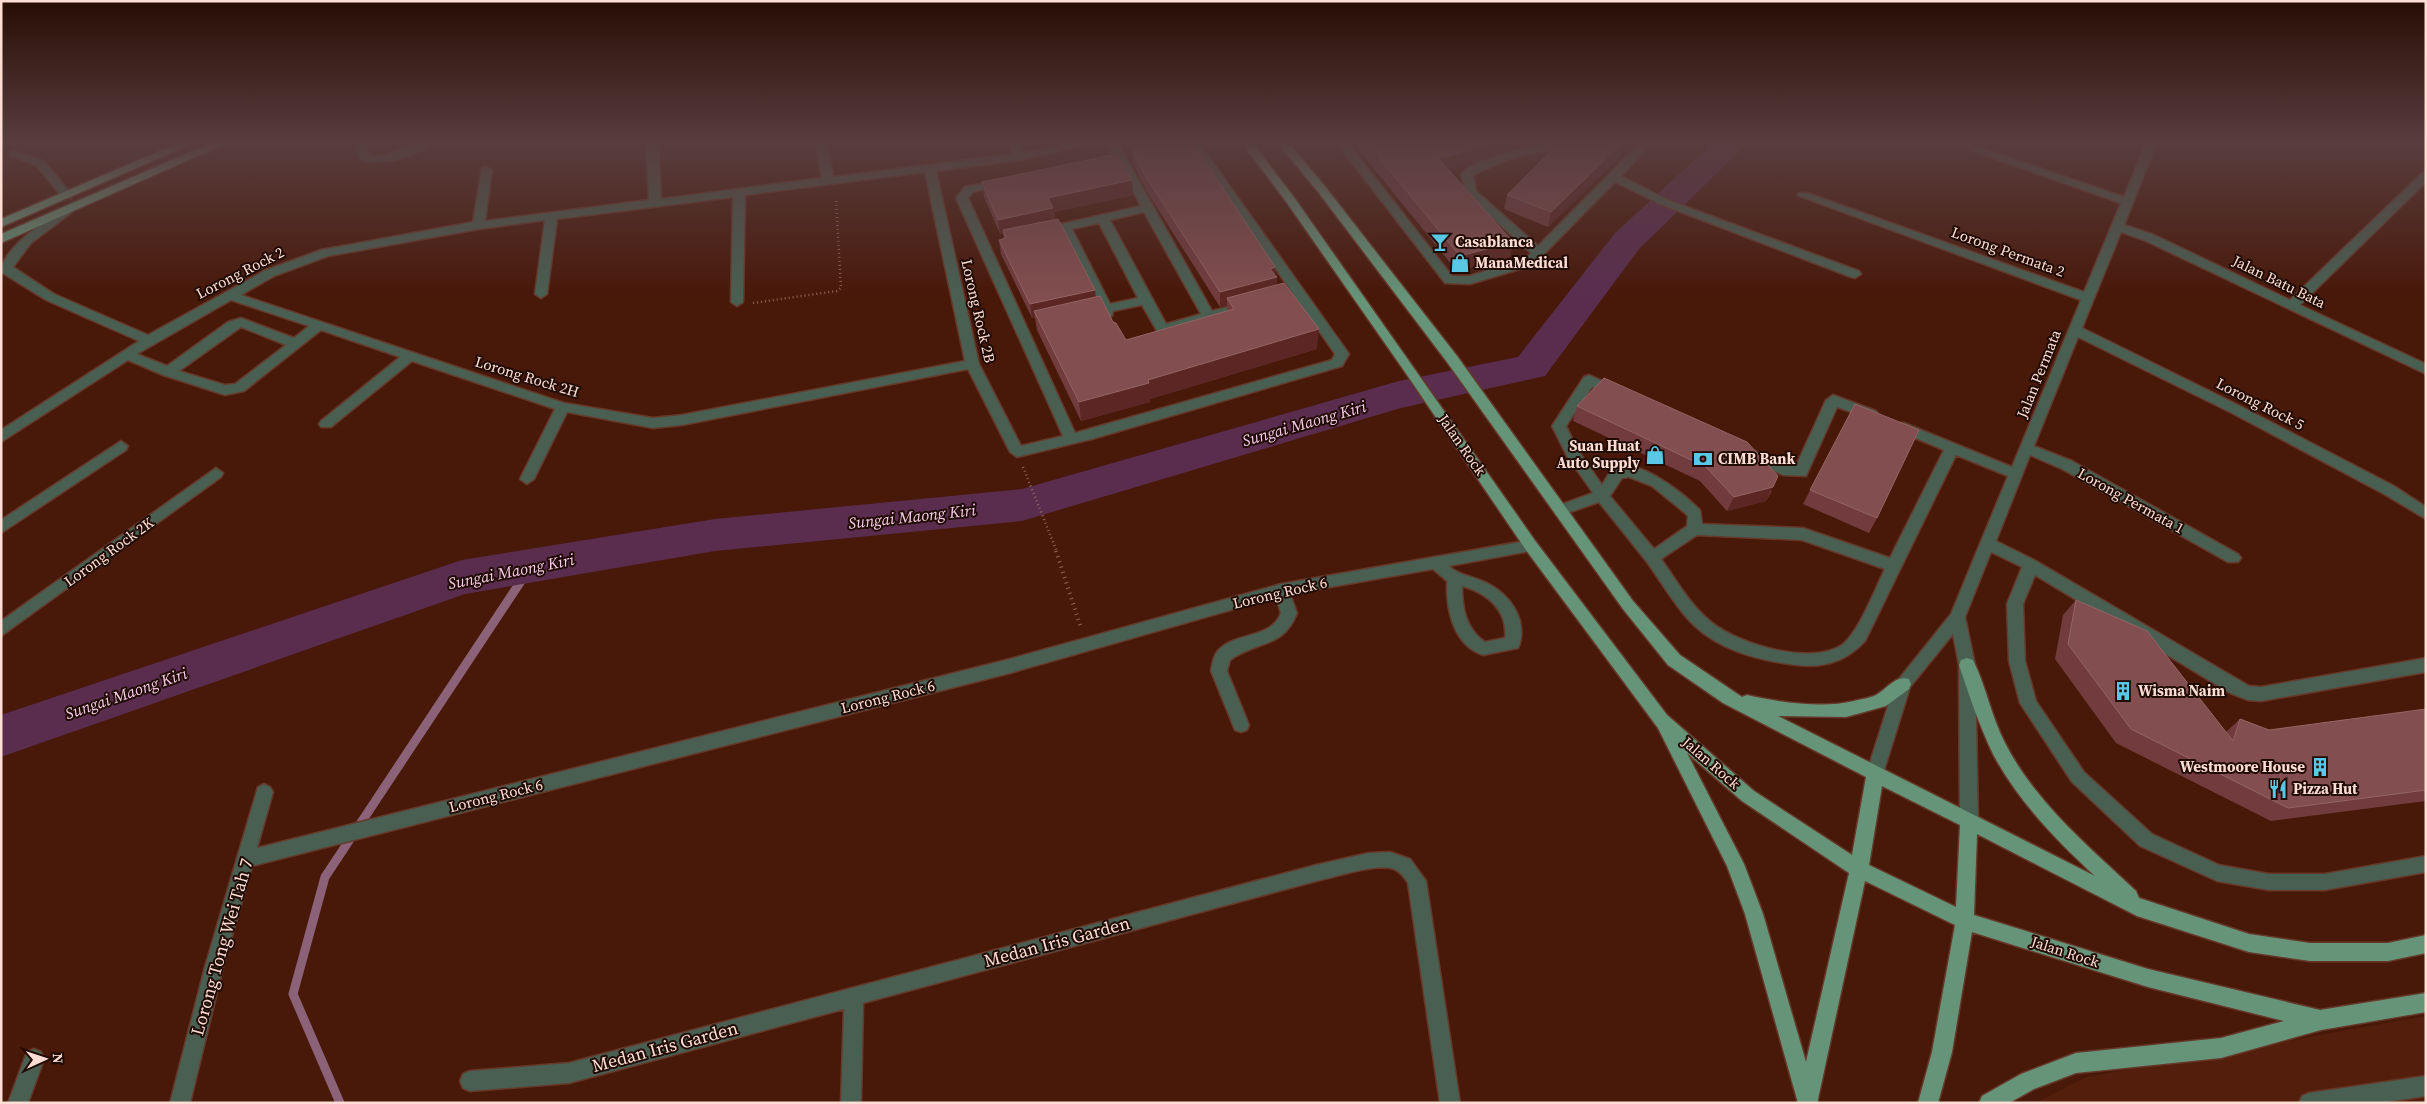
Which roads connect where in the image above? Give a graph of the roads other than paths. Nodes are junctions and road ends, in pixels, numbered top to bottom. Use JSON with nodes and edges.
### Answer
{"nodes":[{"id":1,"x":66,"y":194,"type":"edge"},
{"id":2,"x":84,"y":194,"type":"edge"},
{"id":3,"x":88,"y":194,"type":"edge"},
{"id":4,"x":483,"y":194,"type":"edge"},
{"id":5,"x":655,"y":194,"type":"edge"},
{"id":6,"x":718,"y":194,"type":"edge"},
{"id":7,"x":739,"y":194,"type":"edge"},
{"id":8,"x":935,"y":194,"type":"edge"},
{"id":9,"x":965,"y":194,"type":"edge"},
{"id":10,"x":1140,"y":194,"type":"edge"},
{"id":11,"x":1228,"y":194,"type":"edge"},
{"id":12,"x":1285,"y":194,"type":"edge"},
{"id":13,"x":1325,"y":194,"type":"edge"},
{"id":14,"x":1382,"y":194,"type":"edge"},
{"id":15,"x":1472,"y":194,"type":"edge"},
{"id":16,"x":1597,"y":194,"type":"edge"},
{"id":17,"x":1647,"y":194,"type":"edge"},
{"id":18,"x":2103,"y":194,"type":"edge"},
{"id":19,"x":2131,"y":194,"type":"edge"},
{"id":20,"x":2407,"y":194,"type":"edge"},
{"id":21,"x":1803,"y":196,"type":"dead end"},
{"id":22,"x":71,"y":200,"type":"junction"},
{"id":23,"x":655,"y":201,"type":"junction"},
{"id":24,"x":2128,"y":202,"type":"junction"},
{"id":25,"x":1148,"y":208,"type":"junction"},
{"id":26,"x":552,"y":215,"type":"junction"},
{"id":27,"x":1103,"y":219,"type":"junction"},
{"id":28,"x":1,"y":223,"type":"edge"},
{"id":29,"x":479,"y":225,"type":"junction"},
{"id":30,"x":1065,"y":227,"type":"junction"},
{"id":31,"x":2117,"y":227,"type":"junction"},
{"id":32,"x":1,"y":234,"type":"edge"},
{"id":33,"x":1029,"y":235,"type":"edge"},
{"id":34,"x":1,"y":239,"type":"edge"},
{"id":35,"x":1538,"y":253,"type":"junction"},
{"id":36,"x":4,"y":268,"type":"edge"},
{"id":37,"x":1855,"y":274,"type":"dead end"},
{"id":38,"x":541,"y":294,"type":"dead end"},
{"id":39,"x":229,"y":295,"type":"junction"},
{"id":40,"x":2088,"y":298,"type":"junction"},
{"id":41,"x":1146,"y":300,"type":"junction"},
{"id":42,"x":737,"y":302,"type":"road end"},
{"id":43,"x":1262,"y":302,"type":"edge"},
{"id":44,"x":2291,"y":306,"type":"junction"},
{"id":45,"x":1105,"y":309,"type":"junction"},
{"id":46,"x":1077,"y":315,"type":"edge"},
{"id":47,"x":1208,"y":316,"type":"junction"},
{"id":48,"x":1113,"y":323,"type":"edge"},
{"id":49,"x":318,"y":326,"type":"junction"},
{"id":50,"x":1162,"y":328,"type":"junction"},
{"id":51,"x":2075,"y":330,"type":"junction"},
{"id":52,"x":1150,"y":336,"type":"edge"},
{"id":53,"x":149,"y":340,"type":"junction"},
{"id":54,"x":296,"y":344,"type":"junction"},
{"id":55,"x":127,"y":355,"type":"junction"},
{"id":56,"x":410,"y":356,"type":"junction"},
{"id":57,"x":972,"y":364,"type":"junction"},
{"id":58,"x":2426,"y":370,"type":"edge"},
{"id":59,"x":168,"y":372,"type":"junction"},
{"id":60,"x":1625,"y":397,"type":"edge"},
{"id":61,"x":563,"y":407,"type":"junction"},
{"id":62,"x":326,"y":424,"type":"dead end"},
{"id":63,"x":1,"y":437,"type":"edge"},
{"id":64,"x":1071,"y":440,"type":"junction"},
{"id":65,"x":121,"y":446,"type":"dead end"},
{"id":66,"x":1734,"y":446,"type":"edge"},
{"id":67,"x":2026,"y":448,"type":"junction"},
{"id":68,"x":1952,"y":449,"type":"junction"},
{"id":69,"x":216,"y":473,"type":"dead end"},
{"id":70,"x":2016,"y":474,"type":"junction"},
{"id":71,"x":527,"y":479,"type":"dead end"},
{"id":72,"x":1603,"y":496,"type":"junction"},
{"id":73,"x":1562,"y":510,"type":"junction"},
{"id":74,"x":2426,"y":514,"type":"edge"},
{"id":75,"x":1,"y":528,"type":"edge"},
{"id":76,"x":1694,"y":529,"type":"junction"},
{"id":77,"x":1987,"y":543,"type":"junction"},
{"id":78,"x":1531,"y":546,"type":"junction"},
{"id":79,"x":1652,"y":558,"type":"junction"},
{"id":80,"x":2233,"y":558,"type":"dead end"},
{"id":81,"x":1436,"y":562,"type":"junction"},
{"id":82,"x":2032,"y":565,"type":"junction"},
{"id":83,"x":1895,"y":566,"type":"junction"},
{"id":84,"x":1456,"y":578,"type":"junction"},
{"id":85,"x":1282,"y":590,"type":"junction"},
{"id":86,"x":1957,"y":617,"type":"junction"},
{"id":87,"x":1,"y":630,"type":"edge"},
{"id":88,"x":1967,"y":665,"type":"junction"},
{"id":89,"x":2426,"y":665,"type":"edge"},
{"id":90,"x":1903,"y":684,"type":"junction"},
{"id":91,"x":1729,"y":698,"type":"junction"},
{"id":92,"x":1661,"y":720,"type":"junction"},
{"id":93,"x":1241,"y":725,"type":"dead end"},
{"id":94,"x":1875,"y":775,"type":"junction"},
{"id":95,"x":264,"y":792,"type":"dead end"},
{"id":96,"x":1968,"y":820,"type":"junction"},
{"id":97,"x":247,"y":859,"type":"junction"},
{"id":98,"x":2426,"y":864,"type":"edge"},
{"id":99,"x":1859,"y":869,"type":"junction"},
{"id":100,"x":2144,"y":910,"type":"junction"},
{"id":101,"x":1965,"y":920,"type":"junction"},
{"id":102,"x":2426,"y":944,"type":"edge"},
{"id":103,"x":854,"y":996,"type":"junction"},
{"id":104,"x":2426,"y":1002,"type":"edge"},
{"id":105,"x":2320,"y":1020,"type":"junction"},
{"id":106,"x":34,"y":1058,"type":"dead end"},
{"id":107,"x":470,"y":1081,"type":"dead end"},
{"id":108,"x":2426,"y":1086,"type":"edge"},
{"id":109,"x":1807,"y":1101,"type":"edge"},
{"id":110,"x":18,"y":1103,"type":"edge"},
{"id":111,"x":180,"y":1103,"type":"edge"},
{"id":112,"x":851,"y":1103,"type":"edge"},
{"id":113,"x":1450,"y":1103,"type":"edge"},
{"id":114,"x":1928,"y":1103,"type":"edge"},
{"id":115,"x":1990,"y":1103,"type":"edge"},
{"id":116,"x":2309,"y":1103,"type":"edge"}],
"edges":[{"from":1,"to":22,"type":"street"},
{"from":2,"to":22,"type":"main road"},
{"from":3,"to":22,"type":"main road"},
{"from":4,"to":29,"type":"street"},
{"from":5,"to":23,"type":"street"},
{"from":6,"to":23,"type":"street","name":"Lorong Rock 2"},
{"from":7,"to":42,"type":"street"},
{"from":8,"to":57,"type":"street","name":"Lorong Rock 2B"},
{"from":9,"to":64,"type":"street"},
{"from":10,"to":25,"type":"street"},
{"from":11,"to":64,"type":"street"},
{"from":12,"to":78,"type":"main road","name":"Jalan Rock"},
{"from":13,"to":73,"type":"main road"},
{"from":14,"to":35,"type":"street"},
{"from":15,"to":35,"type":"street"},
{"from":16,"to":35,"type":"street"},
{"from":17,"to":37,"type":"street"},
{"from":18,"to":24,"type":"street"},
{"from":19,"to":24,"type":"street","name":"Jalan Permata"},
{"from":20,"to":44,"type":"street"},
{"from":21,"to":40,"type":"street","name":"Lorong Permata 2"},
{"from":22,"to":28,"type":"main road"},
{"from":22,"to":32,"type":"main road"},
{"from":22,"to":34,"type":"main road"},
{"from":22,"to":36,"type":"street"},
{"from":23,"to":26,"type":"street","name":"Lorong Rock 2"},
{"from":24,"to":31,"type":"street","name":"Jalan Permata"},
{"from":25,"to":27,"type":"street"},
{"from":25,"to":47,"type":"street"},
{"from":26,"to":29,"type":"street","name":"Lorong Rock 2"},
{"from":26,"to":38,"type":"street"},
{"from":27,"to":30,"type":"street"},
{"from":27,"to":41,"type":"street"},
{"from":29,"to":39,"type":"street","name":"Lorong Rock 2"},
{"from":30,"to":33,"type":"street"},
{"from":30,"to":45,"type":"street"},
{"from":31,"to":40,"type":"street","name":"Jalan Permata"},
{"from":31,"to":44,"type":"street","name":"Jalan Batu Bata"},
{"from":36,"to":53,"type":"street"},
{"from":39,"to":49,"type":"street","name":"Lorong Rock 2H"},
{"from":39,"to":53,"type":"street","name":"Lorong Rock 2"},
{"from":40,"to":51,"type":"street","name":"Jalan Permata"},
{"from":41,"to":45,"type":"street"},
{"from":41,"to":50,"type":"street"},
{"from":43,"to":47,"type":"street"},
{"from":44,"to":58,"type":"street","name":"Jalan Batu Bata"},
{"from":45,"to":46,"type":"street"},
{"from":45,"to":48,"type":"street"},
{"from":47,"to":50,"type":"street"},
{"from":49,"to":54,"type":"street"},
{"from":49,"to":56,"type":"street","name":"Lorong Rock 2H"},
{"from":50,"to":52,"type":"street"},
{"from":51,"to":67,"type":"street","name":"Jalan Permata"},
{"from":51,"to":74,"type":"street","name":"Lorong Rock 5"},
{"from":53,"to":55,"type":"street","name":"Lorong Rock 2"},
{"from":54,"to":59,"type":"street"},
{"from":54,"to":59,"type":"street"},
{"from":55,"to":59,"type":"street"},
{"from":55,"to":63,"type":"street","name":"Lorong Rock 2"},
{"from":56,"to":61,"type":"street","name":"Lorong Rock 2H"},
{"from":56,"to":62,"type":"street"},
{"from":57,"to":61,"type":"street","name":"Lorong Rock 2H"},
{"from":57,"to":64,"type":"street","name":"Lorong Rock 2B"},
{"from":60,"to":72,"type":"street"},
{"from":61,"to":71,"type":"street"},
{"from":65,"to":75,"type":"street"},
{"from":66,"to":68,"type":"street"},
{"from":67,"to":70,"type":"street","name":"Jalan Permata"},
{"from":67,"to":80,"type":"street","name":"Lorong Permata 1"},
{"from":68,"to":70,"type":"street"},
{"from":68,"to":83,"type":"street"},
{"from":69,"to":87,"type":"street","name":"Lorong Rock 2K"},
{"from":70,"to":77,"type":"street","name":"Jalan Permata"},
{"from":72,"to":73,"type":"street"},
{"from":72,"to":76,"type":"street"},
{"from":72,"to":79,"type":"street"},
{"from":73,"to":91,"type":"main road"},
{"from":76,"to":79,"type":"street"},
{"from":76,"to":83,"type":"street"},
{"from":77,"to":82,"type":"street"},
{"from":77,"to":86,"type":"street","name":"Jalan Permata"},
{"from":78,"to":81,"type":"street","name":"Lorong Rock 6"},
{"from":78,"to":92,"type":"main road","name":"Jalan Rock"},
{"from":79,"to":83,"type":"street"},
{"from":81,"to":84,"type":"street"},
{"from":81,"to":85,"type":"street","name":"Lorong Rock 6"},
{"from":82,"to":89,"type":"street"},
{"from":82,"to":98,"type":"street"},
{"from":84,"to":84,"type":"street"},
{"from":85,"to":93,"type":"street"},
{"from":85,"to":97,"type":"street","name":"Lorong Rock 6"},
{"from":86,"to":88,"type":"street"},
{"from":86,"to":90,"type":"street","name":"Jalan Permata"},
{"from":88,"to":96,"type":"street"},
{"from":88,"to":100,"type":"main road"},
{"from":90,"to":91,"type":"main road"},
{"from":90,"to":94,"type":"street"},
{"from":91,"to":94,"type":"main road"},
{"from":92,"to":99,"type":"main road","name":"Jalan Rock"},
{"from":92,"to":109,"type":"main road"},
{"from":94,"to":96,"type":"main road"},
{"from":94,"to":99,"type":"main road"},
{"from":95,"to":97,"type":"street","name":"Lorong Tong Wei Tah 7"},
{"from":96,"to":100,"type":"main road"},
{"from":96,"to":101,"type":"main road"},
{"from":97,"to":111,"type":"street","name":"Lorong Tong Wei Tah 7"},
{"from":99,"to":101,"type":"main road","name":"Jalan Rock"},
{"from":99,"to":109,"type":"main road"},
{"from":100,"to":102,"type":"main road"},
{"from":101,"to":105,"type":"main road","name":"Jalan Rock"},
{"from":101,"to":114,"type":"main road"},
{"from":103,"to":107,"type":"street","name":"Medan Iris Garden"},
{"from":103,"to":112,"type":"street"},
{"from":103,"to":113,"type":"street","name":"Medan Iris Garden"},
{"from":104,"to":105,"type":"main road","name":"Jalan Rock"},
{"from":105,"to":115,"type":"main road"},
{"from":106,"to":110,"type":"street"},
{"from":108,"to":116,"type":"street"}]}
